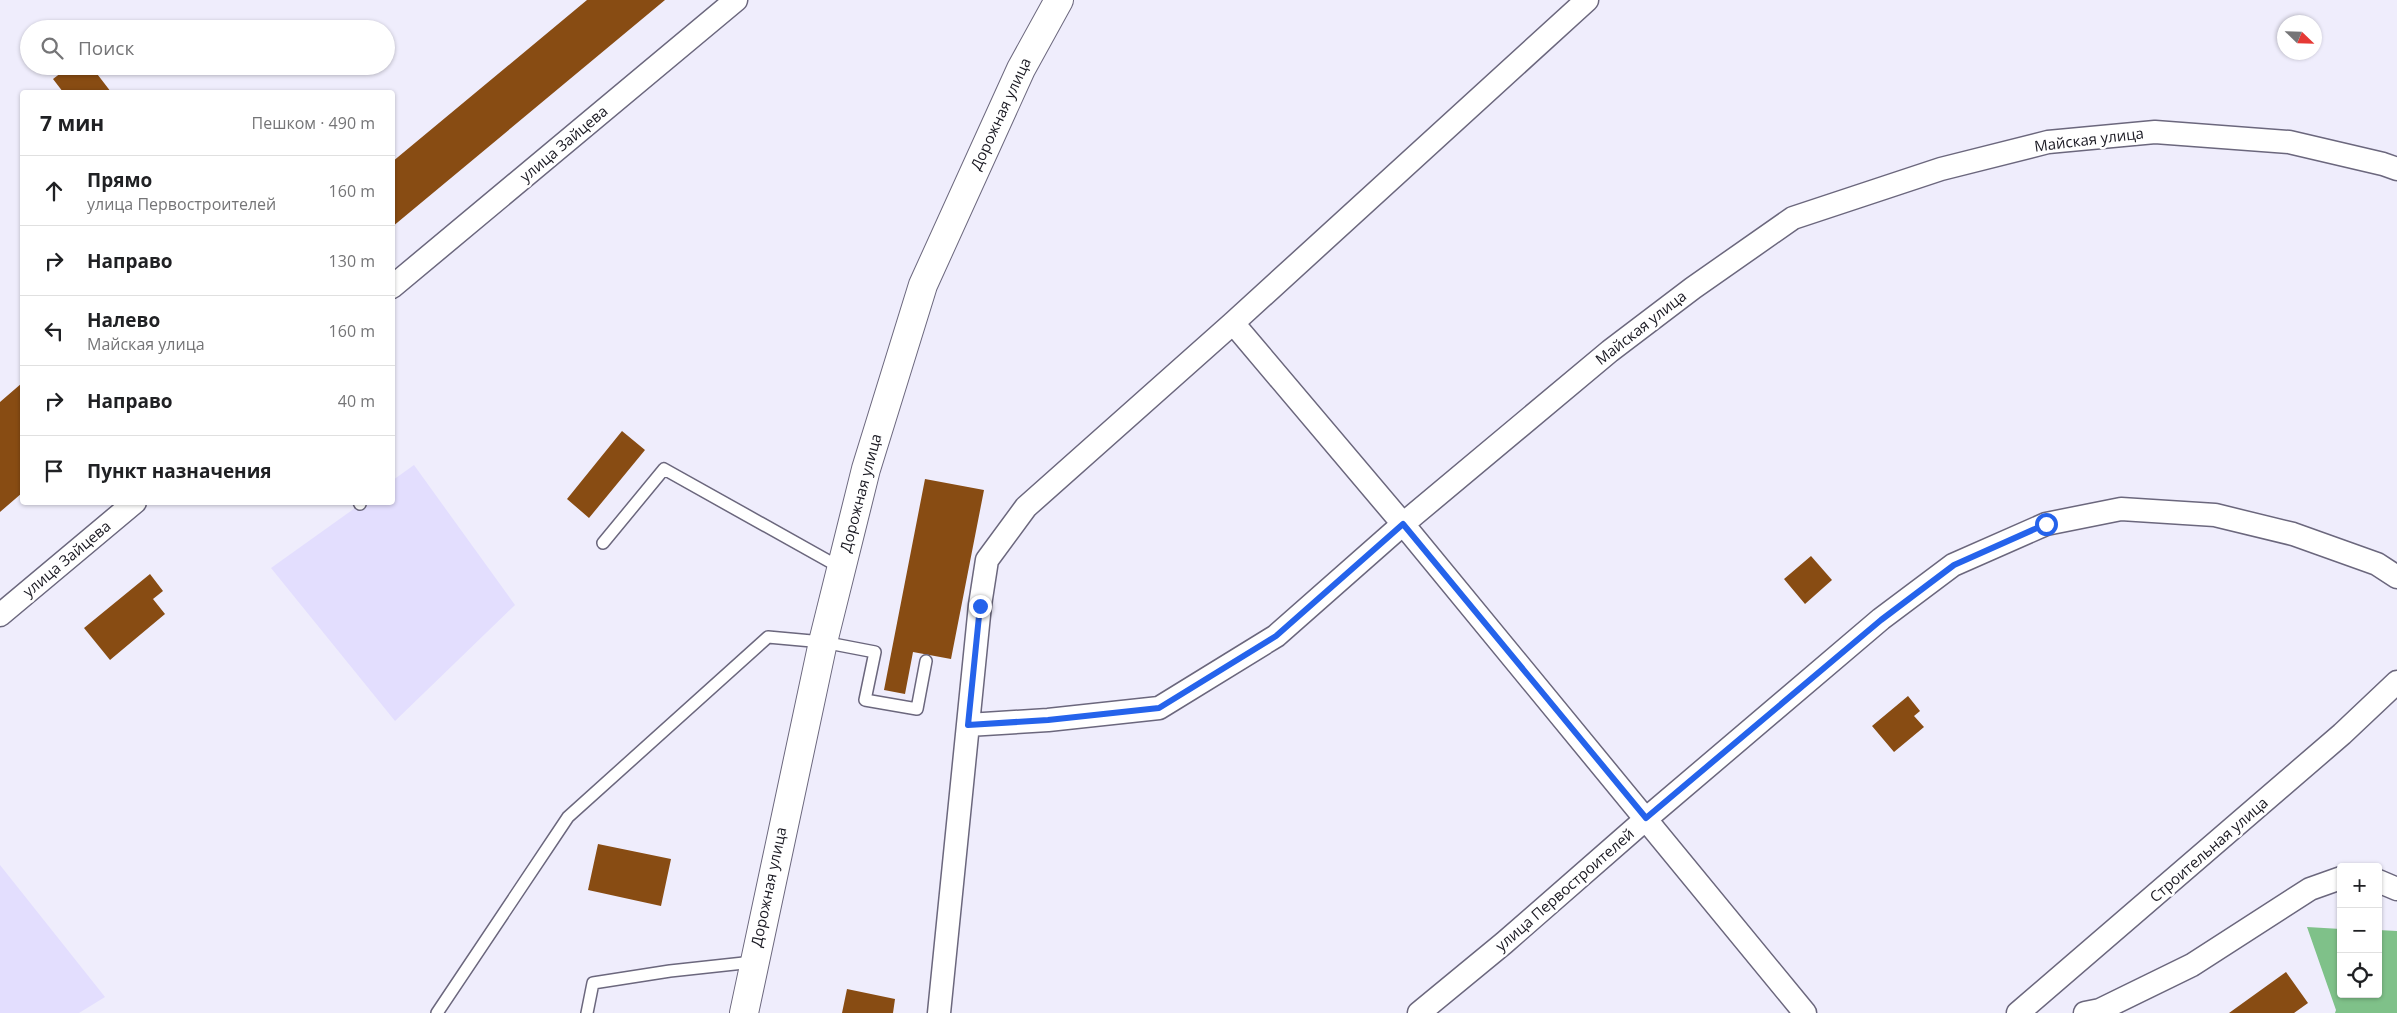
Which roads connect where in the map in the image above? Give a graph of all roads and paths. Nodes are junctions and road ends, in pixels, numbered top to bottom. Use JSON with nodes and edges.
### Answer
{"nodes":[{"id":1,"x":1059,"y":0,"type":"edge"},
{"id":2,"x":1587,"y":0,"type":"edge"},
{"id":3,"x":730,"y":3,"type":"edge"},
{"id":4,"x":2397,"y":169,"type":"edge"},
{"id":5,"x":395,"y":284,"type":"edge"},
{"id":6,"x":1232,"y":323,"type":"junction"},
{"id":7,"x":131,"y":505,"type":"edge"},
{"id":8,"x":1403,"y":524,"type":"junction"},
{"id":9,"x":603,"y":543,"type":"dead end"},
{"id":10,"x":841,"y":568,"type":"junction"},
{"id":11,"x":2397,"y":577,"type":"edge"},
{"id":12,"x":0,"y":615,"type":"edge"},
{"id":13,"x":822,"y":642,"type":"junction"},
{"id":14,"x":926,"y":661,"type":"dead end"},
{"id":15,"x":2397,"y":682,"type":"edge"},
{"id":16,"x":968,"y":725,"type":"junction"},
{"id":17,"x":1646,"y":818,"type":"junction"},
{"id":18,"x":2337,"y":879,"type":"edge"},
{"id":19,"x":2382,"y":883,"type":"edge"},
{"id":20,"x":2397,"y":889,"type":"edge"},
{"id":21,"x":753,"y":962,"type":"junction"},
{"id":22,"x":437,"y":1013,"type":"edge"},
{"id":23,"x":587,"y":1013,"type":"edge"},
{"id":24,"x":744,"y":1013,"type":"edge"},
{"id":25,"x":939,"y":1013,"type":"edge"},
{"id":26,"x":1418,"y":1013,"type":"edge"},
{"id":27,"x":1805,"y":1013,"type":"edge"},
{"id":28,"x":2018,"y":1013,"type":"edge"},
{"id":29,"x":2085,"y":1013,"type":"edge"}],
"edges":[{"from":1,"to":10,"type":"street","name":"Дорожная улица"},
{"from":2,"to":6,"type":"street"},
{"from":3,"to":5,"type":"street","name":"улица Зайцева"},
{"from":4,"to":8,"type":"street","name":"Майская улица"},
{"from":6,"to":8,"type":"street"},
{"from":6,"to":16,"type":"street"},
{"from":7,"to":12,"type":"street","name":"улица Зайцева"},
{"from":8,"to":16,"type":"street","name":"Майская улица"},
{"from":8,"to":17,"type":"street"},
{"from":9,"to":10,"type":"lane"},
{"from":10,"to":13,"type":"street","name":"Дорожная улица"},
{"from":11,"to":17,"type":"street","name":"улица Первостроителей"},
{"from":13,"to":14,"type":"lane"},
{"from":13,"to":21,"type":"street","name":"Дорожная улица"},
{"from":13,"to":22,"type":"lane"},
{"from":15,"to":28,"type":"street","name":"Строительная улица"},
{"from":16,"to":25,"type":"street"},
{"from":17,"to":26,"type":"street","name":"улица Первостроителей"},
{"from":17,"to":27,"type":"street"},
{"from":18,"to":29,"type":"street"},
{"from":19,"to":20,"type":"street"},
{"from":21,"to":23,"type":"lane"},
{"from":21,"to":24,"type":"street","name":"Дорожная улица"}]}
